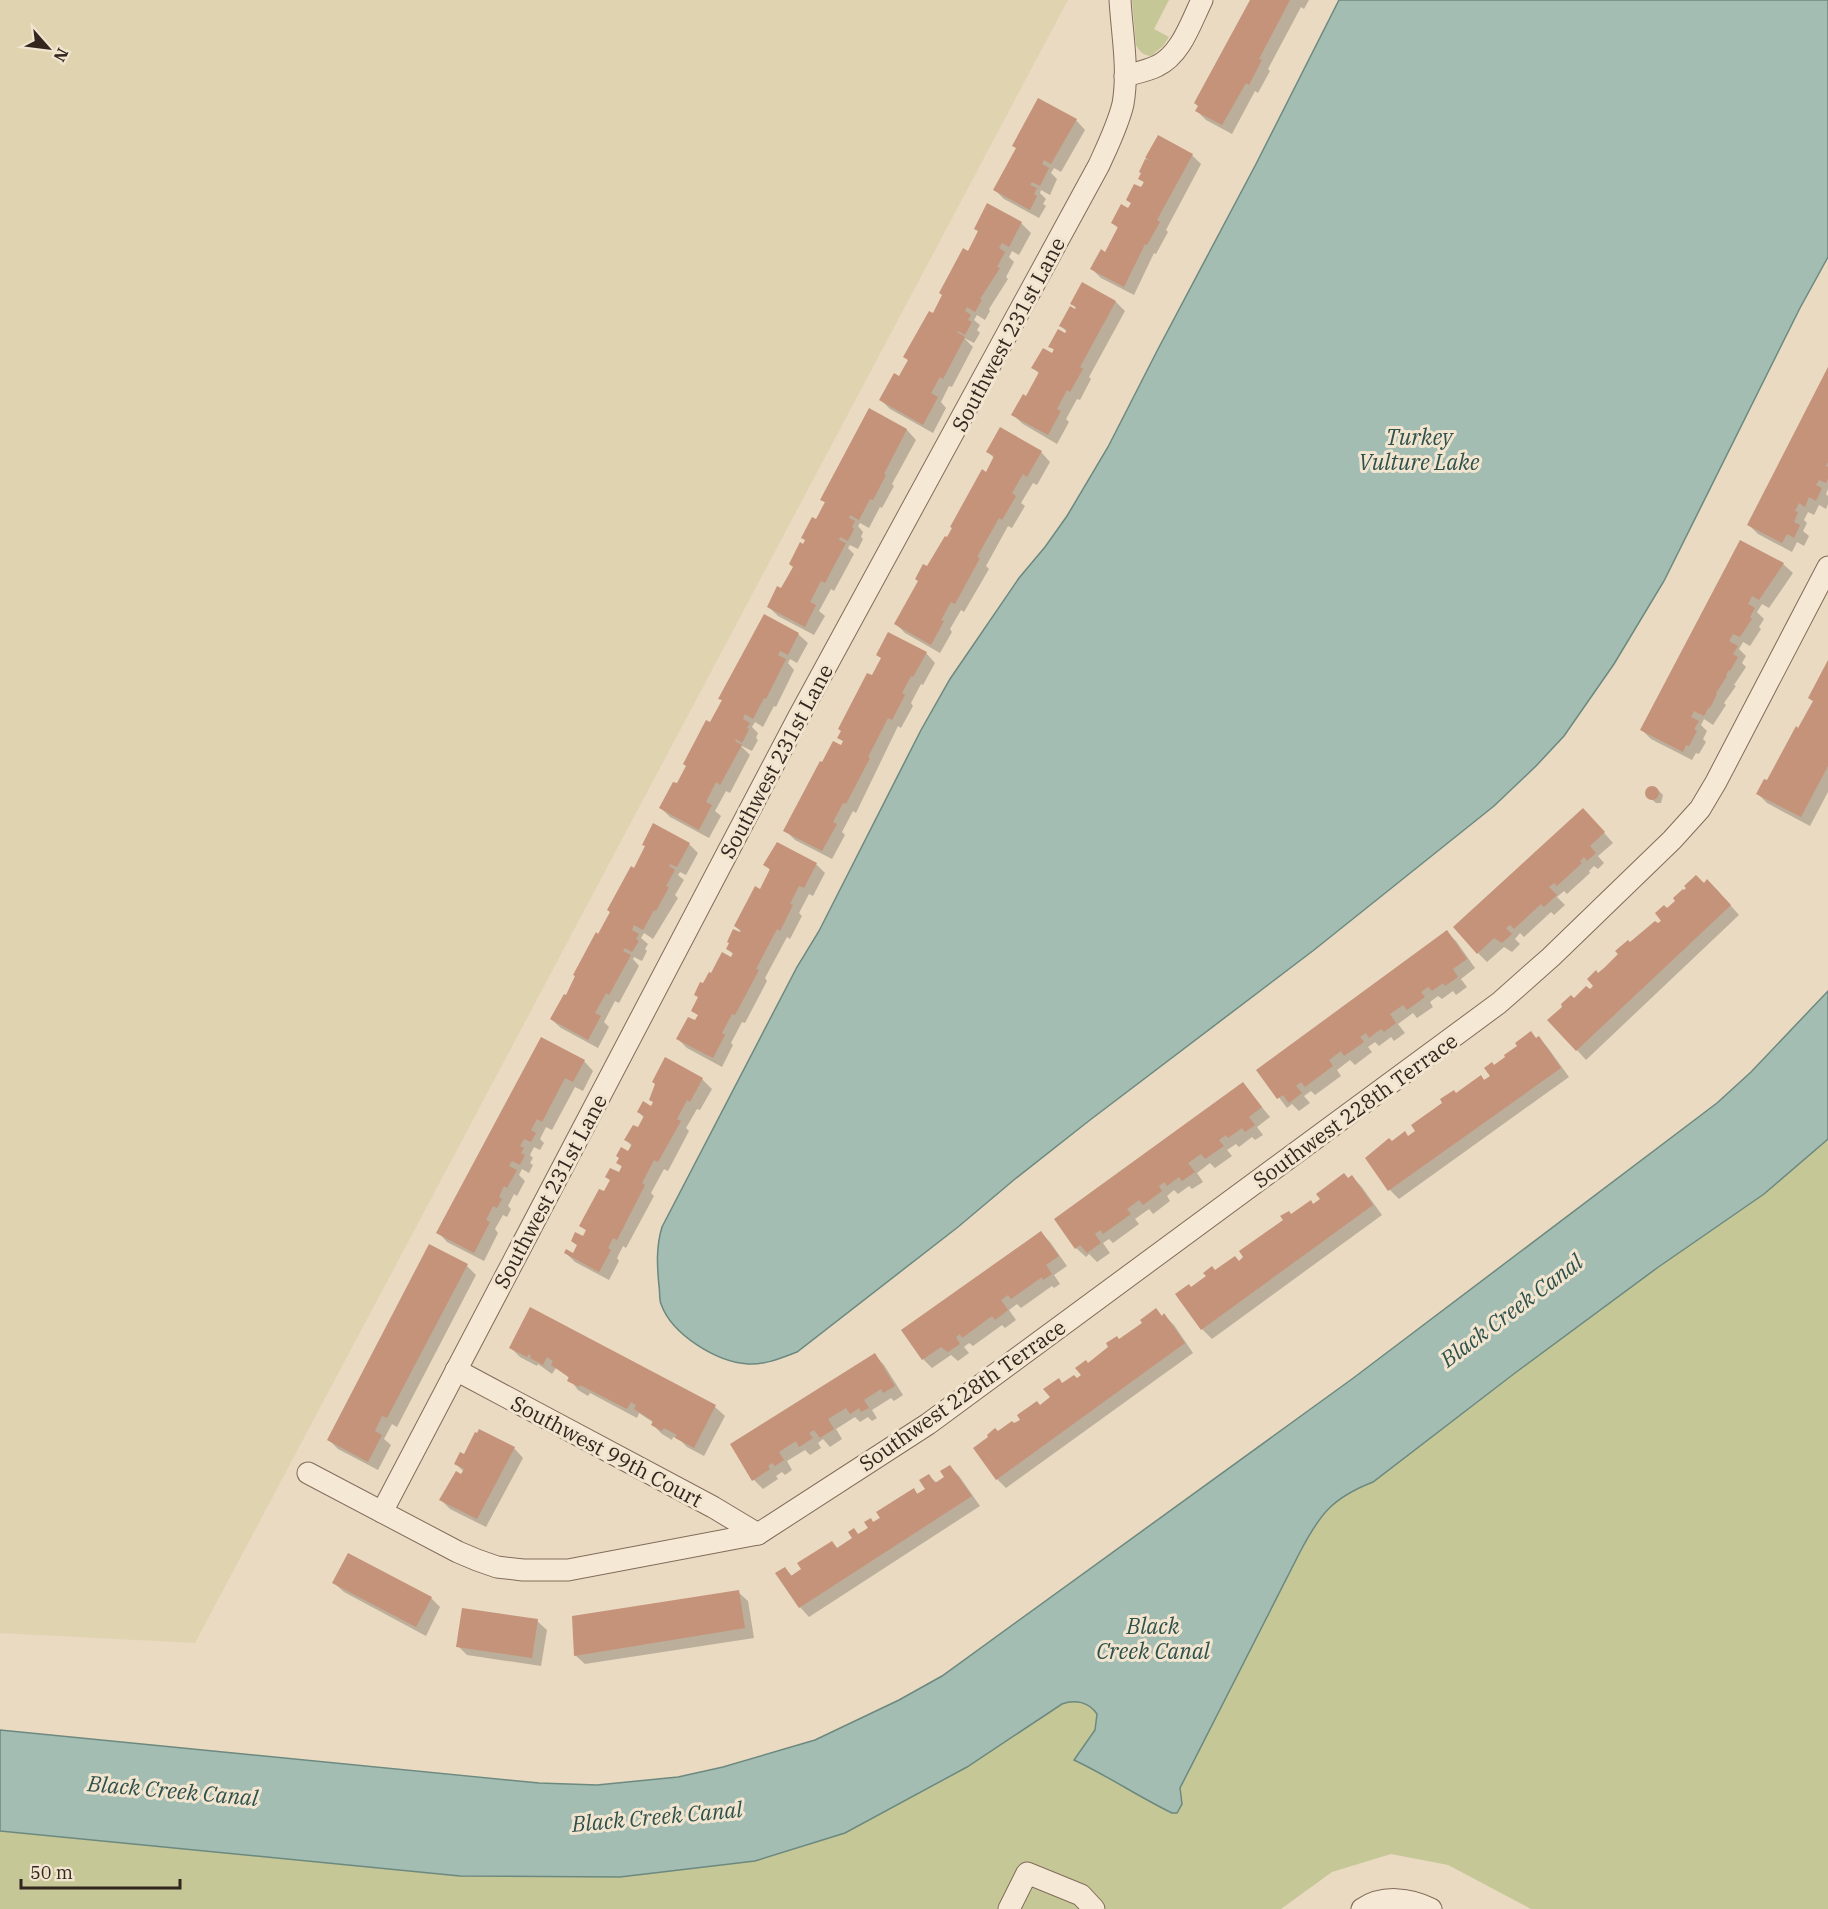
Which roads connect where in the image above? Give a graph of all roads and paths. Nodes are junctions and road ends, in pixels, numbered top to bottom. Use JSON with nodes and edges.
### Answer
{"nodes":[{"id":1,"x":1120,"y":0,"type":"edge"},
{"id":2,"x":1202,"y":0,"type":"edge"},
{"id":3,"x":1125,"y":76,"type":"junction"},
{"id":4,"x":1828,"y":567,"type":"edge"},
{"id":5,"x":456,"y":1370,"type":"junction"},
{"id":6,"x":308,"y":1473,"type":"dead end"},
{"id":7,"x":382,"y":1512,"type":"junction"},
{"id":8,"x":758,"y":1534,"type":"junction"},
{"id":9,"x":1009,"y":1909,"type":"edge"},
{"id":10,"x":1094,"y":1909,"type":"edge"},
{"id":11,"x":1362,"y":1909,"type":"edge"},
{"id":12,"x":1431,"y":1909,"type":"edge"}],
"edges":[{"from":1,"to":3,"type":"street","name":"Southwest 231st Lane"},
{"from":2,"to":3,"type":"street"},
{"from":3,"to":5,"type":"street","name":"Southwest 231st Lane"},
{"from":4,"to":8,"type":"street","name":"Southwest 228th Terrace"},
{"from":5,"to":7,"type":"street","name":"Southwest 231st Lane"},
{"from":5,"to":8,"type":"street","name":"Southwest 99th Court"},
{"from":6,"to":7,"type":"street"},
{"from":7,"to":8,"type":"street"},
{"from":9,"to":10,"type":"street"},
{"from":11,"to":12,"type":"street"}]}
